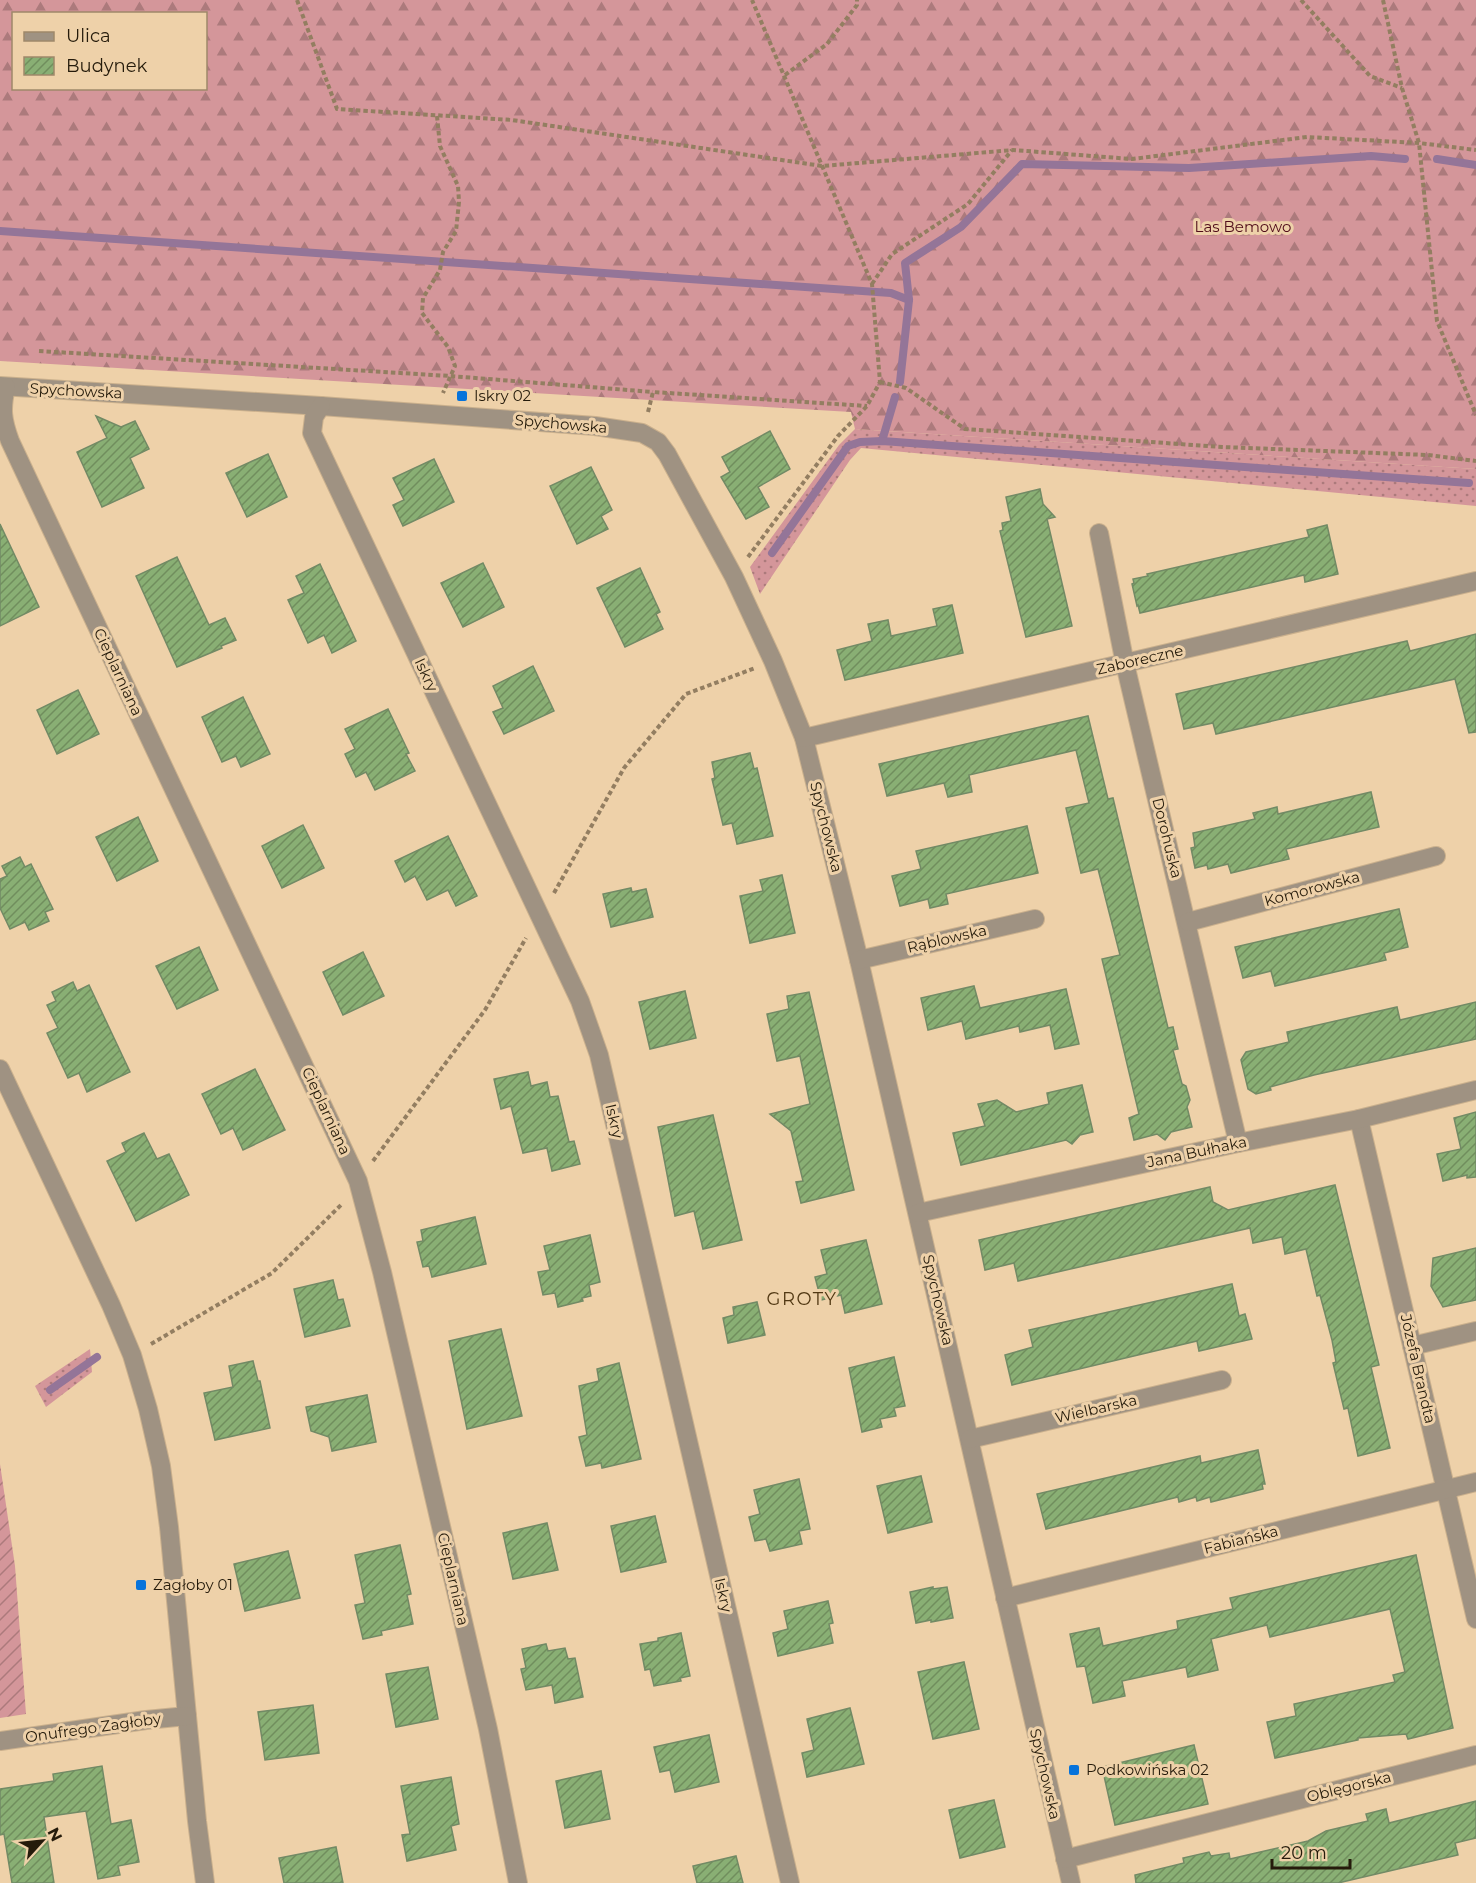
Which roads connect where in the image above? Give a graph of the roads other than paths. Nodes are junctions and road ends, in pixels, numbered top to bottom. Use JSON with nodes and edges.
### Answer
{"nodes":[{"id":1,"x":3,"y":386,"type":"edge"},
{"id":2,"x":321,"y":406,"type":"junction"},
{"id":3,"x":1099,"y":533,"type":"dead end"},
{"id":4,"x":1476,"y":581,"type":"edge"},
{"id":5,"x":1125,"y":664,"type":"junction"},
{"id":6,"x":804,"y":738,"type":"junction"},
{"id":7,"x":1436,"y":856,"type":"dead end"},
{"id":8,"x":1035,"y":919,"type":"dead end"},
{"id":9,"x":1188,"y":922,"type":"junction"},
{"id":10,"x":859,"y":960,"type":"junction"},
{"id":11,"x":2,"y":1078,"type":"edge"},
{"id":12,"x":1476,"y":1090,"type":"edge"},
{"id":13,"x":1359,"y":1119,"type":"junction"},
{"id":14,"x":1238,"y":1143,"type":"junction"},
{"id":15,"x":918,"y":1213,"type":"junction"},
{"id":16,"x":1476,"y":1331,"type":"edge"},
{"id":17,"x":1412,"y":1346,"type":"junction"},
{"id":18,"x":1222,"y":1380,"type":"dead end"},
{"id":19,"x":970,"y":1439,"type":"junction"},
{"id":20,"x":1476,"y":1482,"type":"edge"},
{"id":21,"x":1446,"y":1490,"type":"junction"},
{"id":22,"x":1005,"y":1598,"type":"junction"},
{"id":23,"x":1476,"y":1619,"type":"edge"},
{"id":24,"x":187,"y":1716,"type":"junction"},
{"id":25,"x":0,"y":1741,"type":"edge"},
{"id":26,"x":1476,"y":1755,"type":"edge"},
{"id":27,"x":1065,"y":1859,"type":"junction"},
{"id":28,"x":205,"y":1883,"type":"edge"},
{"id":29,"x":518,"y":1883,"type":"edge"},
{"id":30,"x":790,"y":1883,"type":"edge"},
{"id":31,"x":1071,"y":1883,"type":"edge"}],
"edges":[{"from":1,"to":2,"type":"street","name":"Spychowska"},
{"from":1,"to":29,"type":"street","name":"Cieplarniana"},
{"from":2,"to":6,"type":"street","name":"Spychowska"},
{"from":2,"to":30,"type":"street","name":"Iskry"},
{"from":3,"to":5,"type":"street","name":"Dorohuska"},
{"from":4,"to":5,"type":"street","name":"Zaboreczne"},
{"from":5,"to":6,"type":"street","name":"Zaboreczne"},
{"from":5,"to":9,"type":"street","name":"Dorohuska"},
{"from":6,"to":10,"type":"street","name":"Spychowska"},
{"from":7,"to":9,"type":"street","name":"Komorowska"},
{"from":8,"to":10,"type":"street","name":"Rąblowska"},
{"from":9,"to":14,"type":"street","name":"Dorohuska"},
{"from":10,"to":15,"type":"street","name":"Spychowska"},
{"from":11,"to":24,"type":"street"},
{"from":12,"to":13,"type":"street","name":"Jana Bułhaka"},
{"from":13,"to":14,"type":"street","name":"Jana Bułhaka"},
{"from":13,"to":17,"type":"street","name":"Józefa Brandta"},
{"from":14,"to":15,"type":"street","name":"Jana Bułhaka"},
{"from":15,"to":19,"type":"street","name":"Spychowska"},
{"from":16,"to":17,"type":"street"},
{"from":17,"to":21,"type":"street","name":"Józefa Brandta"},
{"from":18,"to":19,"type":"street","name":"Wielbarska"},
{"from":19,"to":22,"type":"street","name":"Spychowska"},
{"from":20,"to":21,"type":"street","name":"Fabiańska"},
{"from":21,"to":22,"type":"street","name":"Fabiańska"},
{"from":21,"to":23,"type":"street","name":"Józefa Brandta"},
{"from":22,"to":27,"type":"street","name":"Spychowska"},
{"from":24,"to":25,"type":"street","name":"Onufrego Zagłoby"},
{"from":24,"to":28,"type":"street"},
{"from":26,"to":27,"type":"street","name":"Oblęgorska"},
{"from":27,"to":31,"type":"street","name":"Spychowska"}]}
